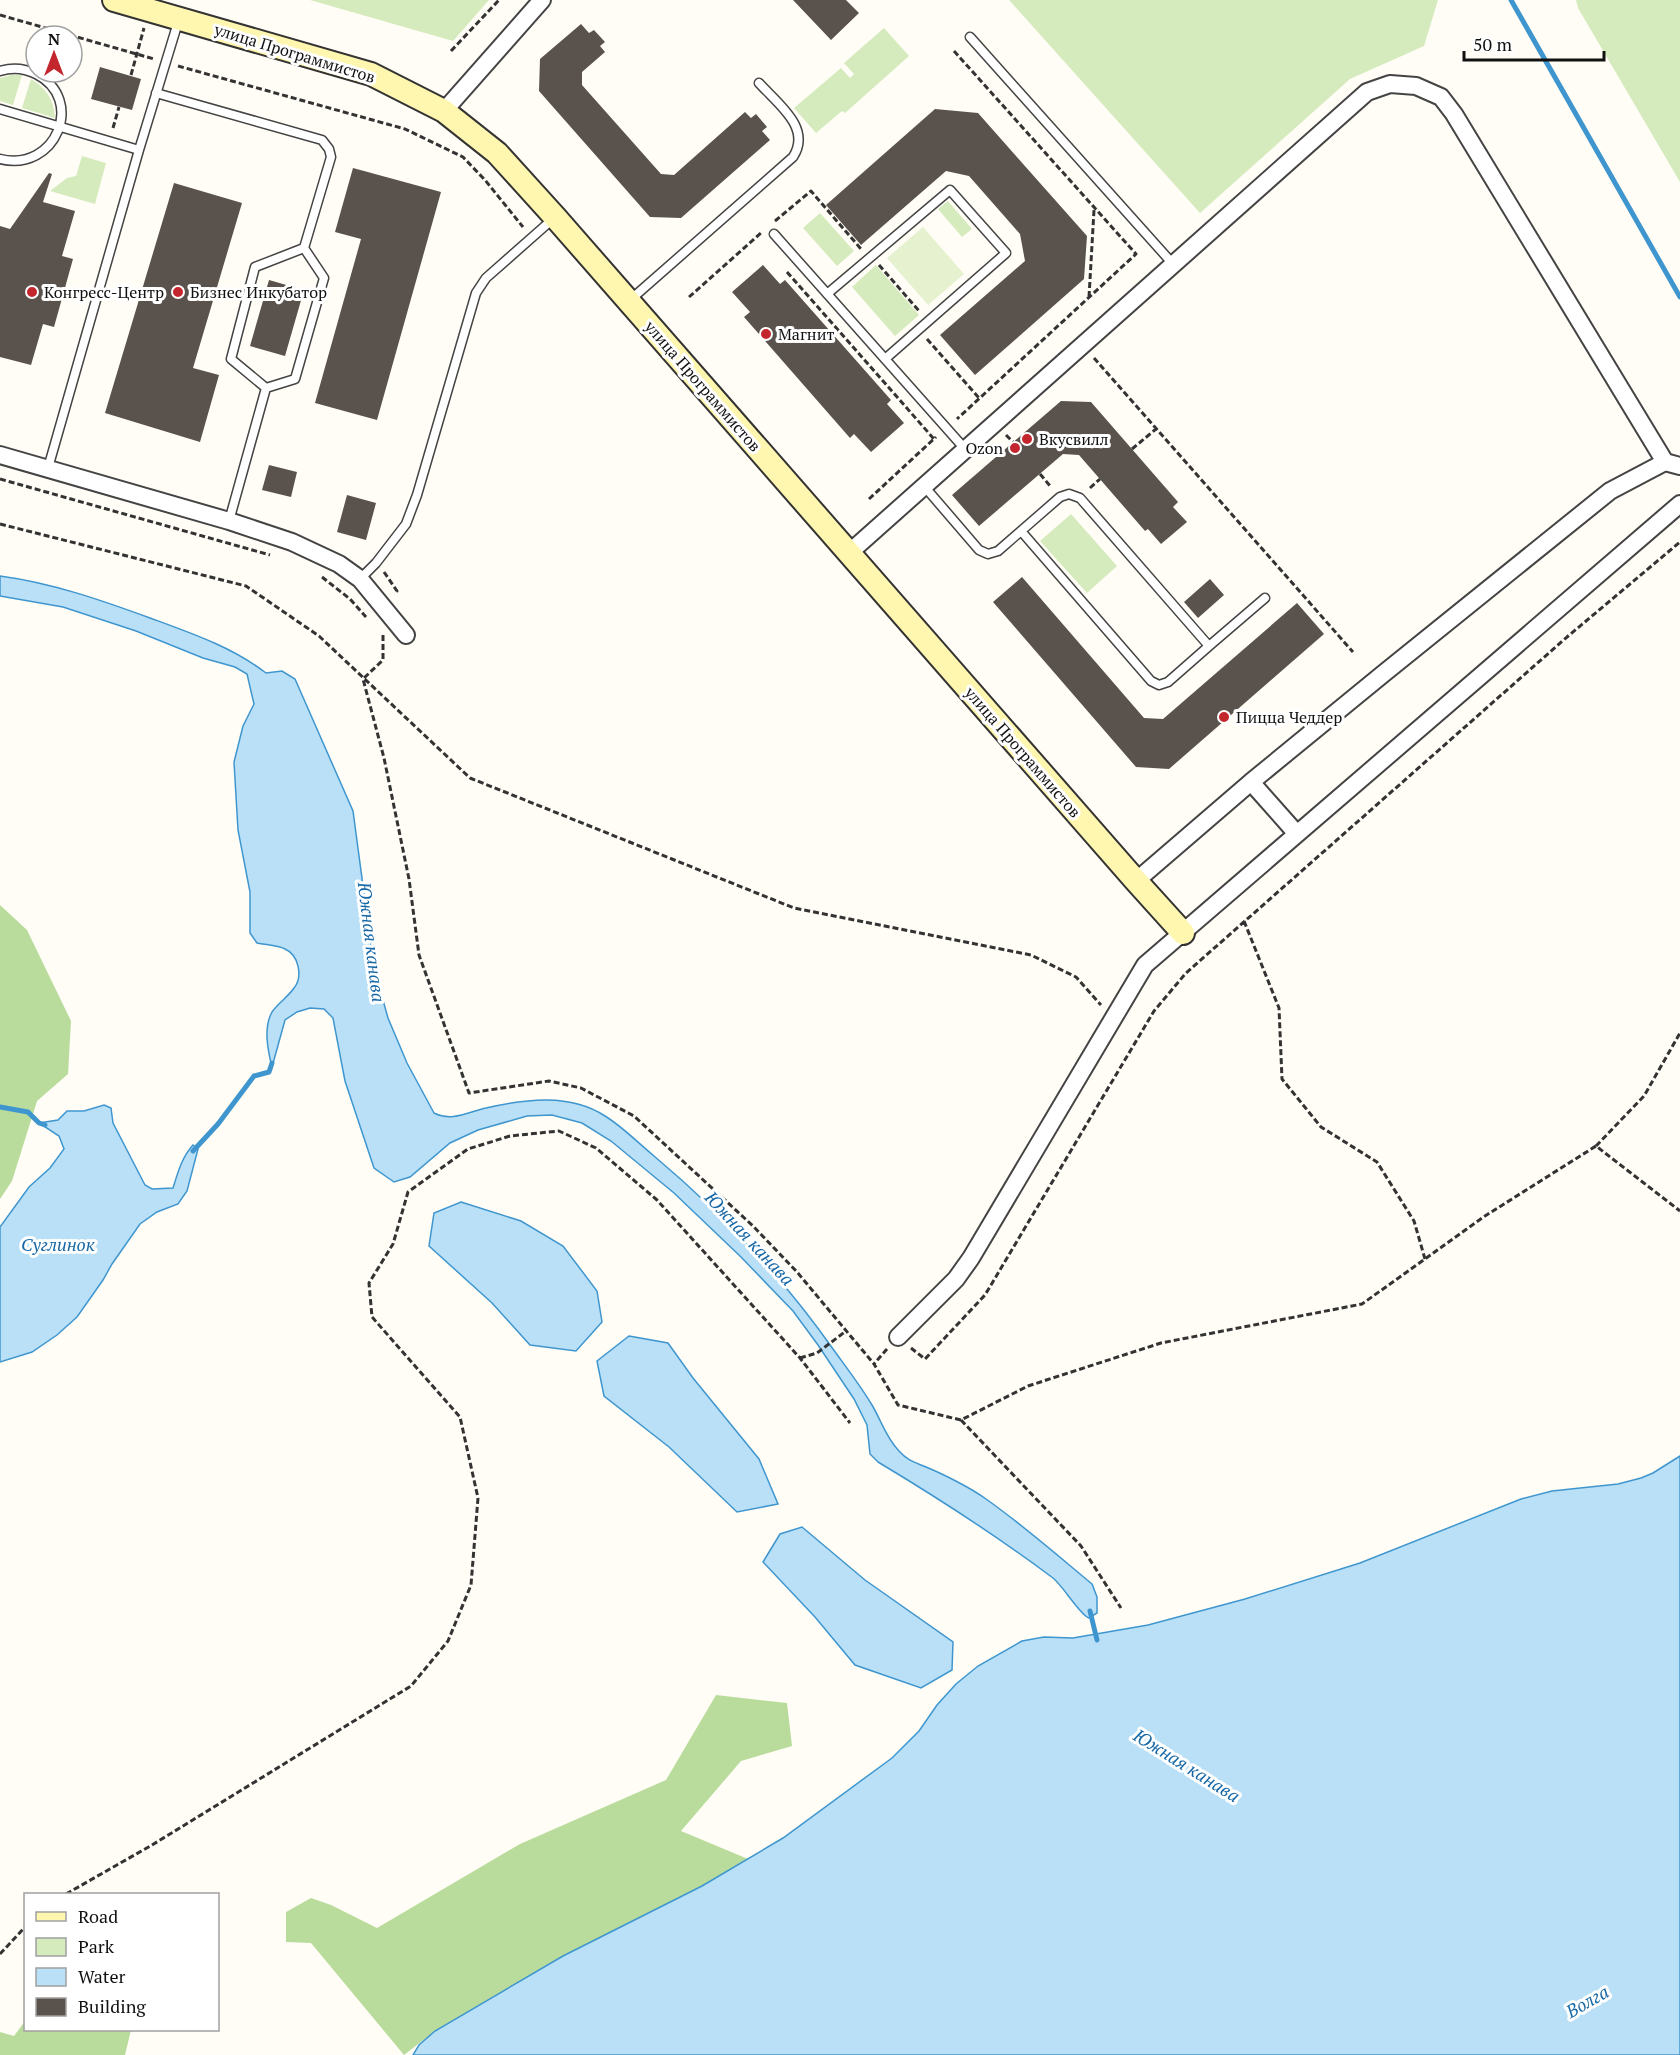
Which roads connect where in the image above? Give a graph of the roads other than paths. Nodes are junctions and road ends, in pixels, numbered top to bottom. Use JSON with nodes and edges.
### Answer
{"nodes":[{"id":1,"x":542,"y":0,"type":"edge"},
{"id":2,"x":126,"y":2,"type":"edge"},
{"id":3,"x":179,"y":19,"type":"junction"},
{"id":4,"x":970,"y":37,"type":"dead end"},
{"id":5,"x":0,"y":71,"type":"edge"},
{"id":6,"x":759,"y":83,"type":"dead end"},
{"id":7,"x":156,"y":93,"type":"junction"},
{"id":8,"x":0,"y":109,"type":"edge"},
{"id":9,"x":444,"y":111,"type":"junction"},
{"id":10,"x":60,"y":126,"type":"junction"},
{"id":11,"x":139,"y":150,"type":"junction"},
{"id":12,"x":0,"y":159,"type":"edge"},
{"id":13,"x":555,"y":217,"type":"junction"},
{"id":14,"x":770,"y":232,"type":"road end"},
{"id":15,"x":304,"y":248,"type":"junction"},
{"id":16,"x":1173,"y":264,"type":"junction"},
{"id":17,"x":827,"y":294,"type":"junction"},
{"id":18,"x":628,"y":302,"type":"junction"},
{"id":19,"x":885,"y":359,"type":"junction"},
{"id":20,"x":266,"y":388,"type":"junction"},
{"id":21,"x":965,"y":449,"type":"junction"},
{"id":22,"x":0,"y":455,"type":"edge"},
{"id":23,"x":1672,"y":464,"type":"edge"},
{"id":24,"x":48,"y":468,"type":"junction"},
{"id":25,"x":924,"y":486,"type":"junction"},
{"id":26,"x":1680,"y":504,"type":"edge"},
{"id":27,"x":229,"y":521,"type":"junction"},
{"id":28,"x":1021,"y":531,"type":"junction"},
{"id":29,"x":849,"y":553,"type":"junction"},
{"id":30,"x":360,"y":579,"type":"junction"},
{"id":31,"x":1265,"y":598,"type":"dead end"},
{"id":32,"x":406,"y":635,"type":"road end"},
{"id":33,"x":1209,"y":646,"type":"junction"},
{"id":34,"x":1251,"y":782,"type":"junction"},
{"id":35,"x":1297,"y":834,"type":"junction"},
{"id":36,"x":1136,"y":881,"type":"junction"},
{"id":37,"x":1184,"y":933,"type":"junction"},
{"id":38,"x":898,"y":1337,"type":"road end"}],
"edges":[{"from":1,"to":9,"type":"street"},
{"from":2,"to":3,"type":"street","name":"улица Программистов"},
{"from":3,"to":7,"type":"lane"},
{"from":3,"to":9,"type":"street","name":"улица Программистов"},
{"from":4,"to":16,"type":"lane"},
{"from":5,"to":10,"type":"lane"},
{"from":6,"to":18,"type":"lane"},
{"from":7,"to":11,"type":"lane"},
{"from":7,"to":15,"type":"lane"},
{"from":8,"to":10,"type":"lane"},
{"from":9,"to":13,"type":"street","name":"улица Программистов"},
{"from":10,"to":11,"type":"lane"},
{"from":10,"to":12,"type":"lane"},
{"from":11,"to":24,"type":"lane"},
{"from":13,"to":18,"type":"street","name":"улица Программистов"},
{"from":13,"to":30,"type":"lane"},
{"from":14,"to":17,"type":"lane"},
{"from":15,"to":20,"type":"lane"},
{"from":15,"to":20,"type":"lane"},
{"from":16,"to":21,"type":"street"},
{"from":16,"to":23,"type":"street"},
{"from":17,"to":19,"type":"lane"},
{"from":17,"to":19,"type":"lane"},
{"from":18,"to":29,"type":"street","name":"улица Программистов"},
{"from":19,"to":21,"type":"lane"},
{"from":20,"to":27,"type":"lane"},
{"from":21,"to":25,"type":"street"},
{"from":22,"to":24,"type":"street"},
{"from":23,"to":34,"type":"street"},
{"from":24,"to":27,"type":"street"},
{"from":25,"to":28,"type":"lane"},
{"from":25,"to":29,"type":"street"},
{"from":26,"to":35,"type":"street"},
{"from":27,"to":30,"type":"street"},
{"from":28,"to":33,"type":"lane"},
{"from":28,"to":33,"type":"lane"},
{"from":29,"to":36,"type":"street","name":"улица Программистов"},
{"from":30,"to":32,"type":"street"},
{"from":31,"to":33,"type":"lane"},
{"from":34,"to":35,"type":"street"},
{"from":34,"to":36,"type":"street"},
{"from":35,"to":37,"type":"street"},
{"from":36,"to":37,"type":"street","name":"улица Программистов"},
{"from":37,"to":38,"type":"street"}]}
